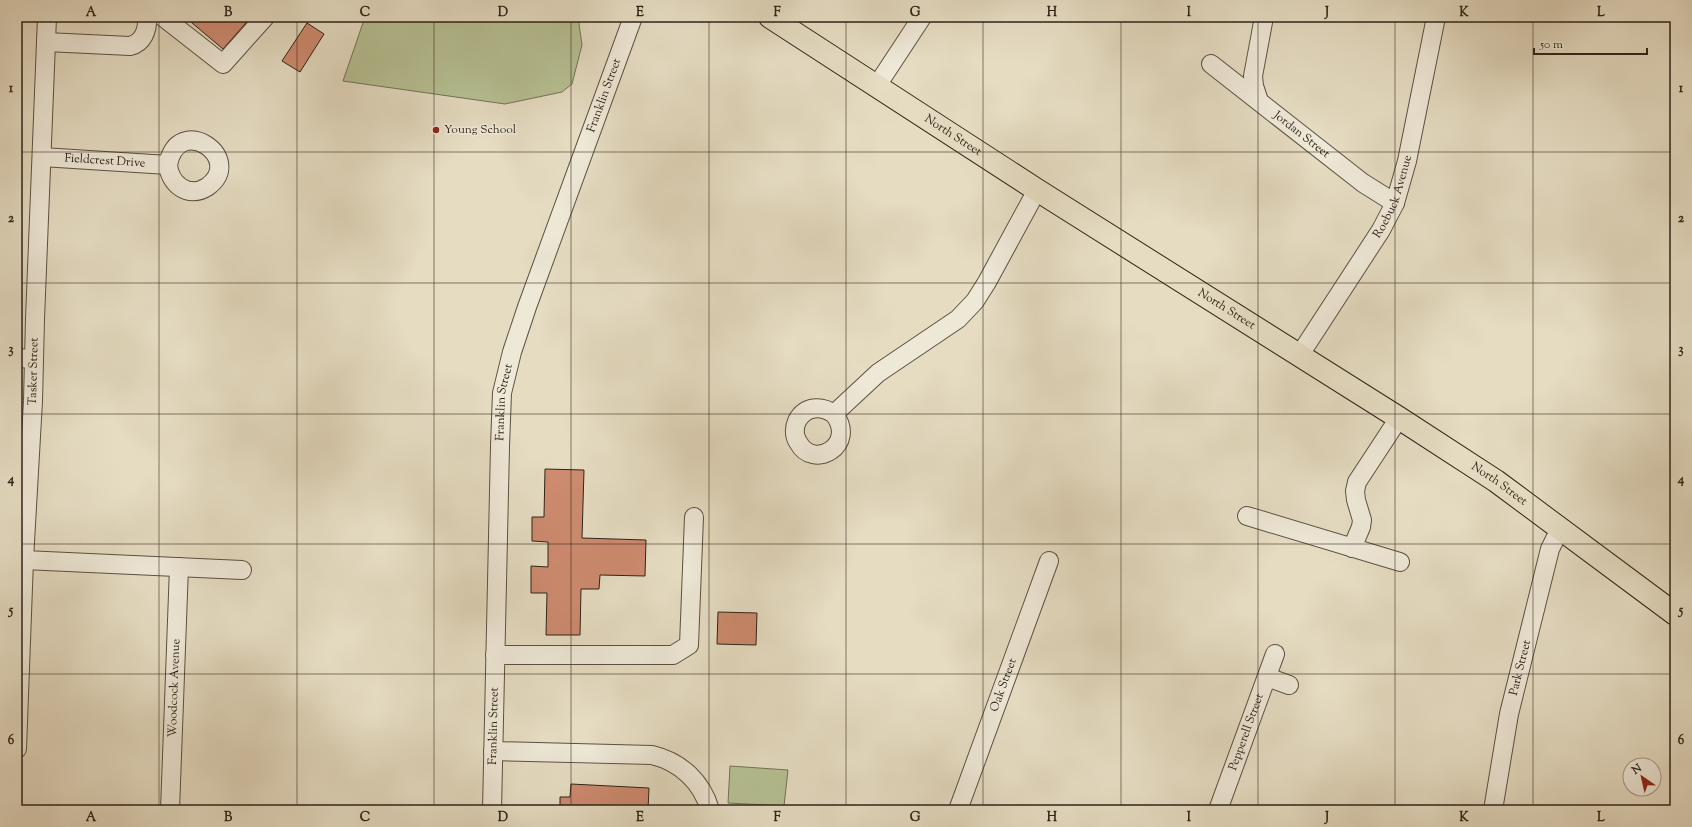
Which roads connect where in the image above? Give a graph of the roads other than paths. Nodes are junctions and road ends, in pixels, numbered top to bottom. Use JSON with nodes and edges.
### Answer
{"nodes":[{"id":1,"x":47,"y":17,"type":"edge"},
{"id":2,"x":148,"y":17,"type":"edge"},
{"id":3,"x":163,"y":17,"type":"edge"},
{"id":4,"x":264,"y":17,"type":"edge"},
{"id":5,"x":633,"y":17,"type":"edge"},
{"id":6,"x":770,"y":17,"type":"edge"},
{"id":7,"x":922,"y":17,"type":"edge"},
{"id":8,"x":1264,"y":17,"type":"edge"},
{"id":9,"x":1436,"y":17,"type":"edge"},
{"id":10,"x":46,"y":42,"type":"junction"},
{"id":11,"x":1212,"y":64,"type":"dead end"},
{"id":12,"x":876,"y":87,"type":"junction"},
{"id":13,"x":1259,"y":101,"type":"junction"},
{"id":14,"x":42,"y":157,"type":"junction"},
{"id":15,"x":168,"y":165,"type":"dead end"},
{"id":16,"x":1037,"y":190,"type":"junction"},
{"id":17,"x":1395,"y":203,"type":"junction"},
{"id":18,"x":1299,"y":356,"type":"junction"},
{"id":19,"x":26,"y":359,"type":"edge"},
{"id":20,"x":834,"y":414,"type":"dead end"},
{"id":21,"x":1399,"y":418,"type":"junction"},
{"id":22,"x":1247,"y":516,"type":"dead end"},
{"id":23,"x":694,"y":517,"type":"dead end"},
{"id":24,"x":1560,"y":529,"type":"junction"},
{"id":25,"x":1352,"y":548,"type":"junction"},
{"id":26,"x":24,"y":560,"type":"junction"},
{"id":27,"x":1049,"y":561,"type":"dead end"},
{"id":28,"x":1400,"y":562,"type":"dead end"},
{"id":29,"x":178,"y":567,"type":"junction"},
{"id":30,"x":242,"y":570,"type":"dead end"},
{"id":31,"x":1675,"y":614,"type":"edge"},
{"id":32,"x":19,"y":643,"type":"edge"},
{"id":33,"x":1275,"y":654,"type":"dead end"},
{"id":34,"x":495,"y":655,"type":"junction"},
{"id":35,"x":1267,"y":677,"type":"junction"},
{"id":36,"x":1289,"y":685,"type":"dead end"},
{"id":37,"x":17,"y":749,"type":"edge"},
{"id":38,"x":493,"y":751,"type":"junction"},
{"id":39,"x":170,"y":810,"type":"edge"},
{"id":40,"x":492,"y":810,"type":"edge"},
{"id":41,"x":710,"y":810,"type":"edge"},
{"id":42,"x":958,"y":810,"type":"edge"},
{"id":43,"x":1218,"y":810,"type":"edge"},
{"id":44,"x":1493,"y":810,"type":"edge"}],
"edges":[{"from":1,"to":10,"type":"street","name":"Tasker Street"},
{"from":2,"to":10,"type":"street"},
{"from":3,"to":4,"type":"street"},
{"from":5,"to":34,"type":"street","name":"Franklin Street"},
{"from":6,"to":12,"type":"main road","name":"North Street"},
{"from":7,"to":12,"type":"street"},
{"from":8,"to":13,"type":"street"},
{"from":9,"to":17,"type":"street","name":"Roebuck Avenue"},
{"from":10,"to":14,"type":"street","name":"Tasker Street"},
{"from":11,"to":13,"type":"street","name":"Jordan Street"},
{"from":12,"to":16,"type":"main road","name":"North Street"},
{"from":13,"to":17,"type":"street","name":"Jordan Street"},
{"from":14,"to":15,"type":"street","name":"Fieldcrest Drive"},
{"from":14,"to":19,"type":"street","name":"Tasker Street"},
{"from":16,"to":18,"type":"main road","name":"North Street"},
{"from":16,"to":20,"type":"street"},
{"from":17,"to":18,"type":"street","name":"Roebuck Avenue"},
{"from":18,"to":21,"type":"main road","name":"North Street"},
{"from":19,"to":26,"type":"street","name":"Tasker Street"},
{"from":21,"to":24,"type":"main road","name":"North Street"},
{"from":21,"to":25,"type":"street"},
{"from":22,"to":25,"type":"street"},
{"from":23,"to":34,"type":"street"},
{"from":24,"to":31,"type":"main road","name":"North Street"},
{"from":24,"to":44,"type":"street","name":"Park Street"},
{"from":25,"to":28,"type":"street"},
{"from":26,"to":29,"type":"street"},
{"from":26,"to":32,"type":"street","name":"Tasker Street"},
{"from":27,"to":42,"type":"street","name":"Oak Street"},
{"from":29,"to":30,"type":"street"},
{"from":29,"to":39,"type":"street","name":"Woodcock Avenue"},
{"from":32,"to":37,"type":"street","name":"Tasker Street"},
{"from":33,"to":35,"type":"street","name":"Pepperell Street"},
{"from":34,"to":38,"type":"street","name":"Franklin Street"},
{"from":35,"to":36,"type":"street"},
{"from":35,"to":43,"type":"street","name":"Pepperell Street"},
{"from":38,"to":40,"type":"street","name":"Franklin Street"},
{"from":38,"to":41,"type":"street"}]}
